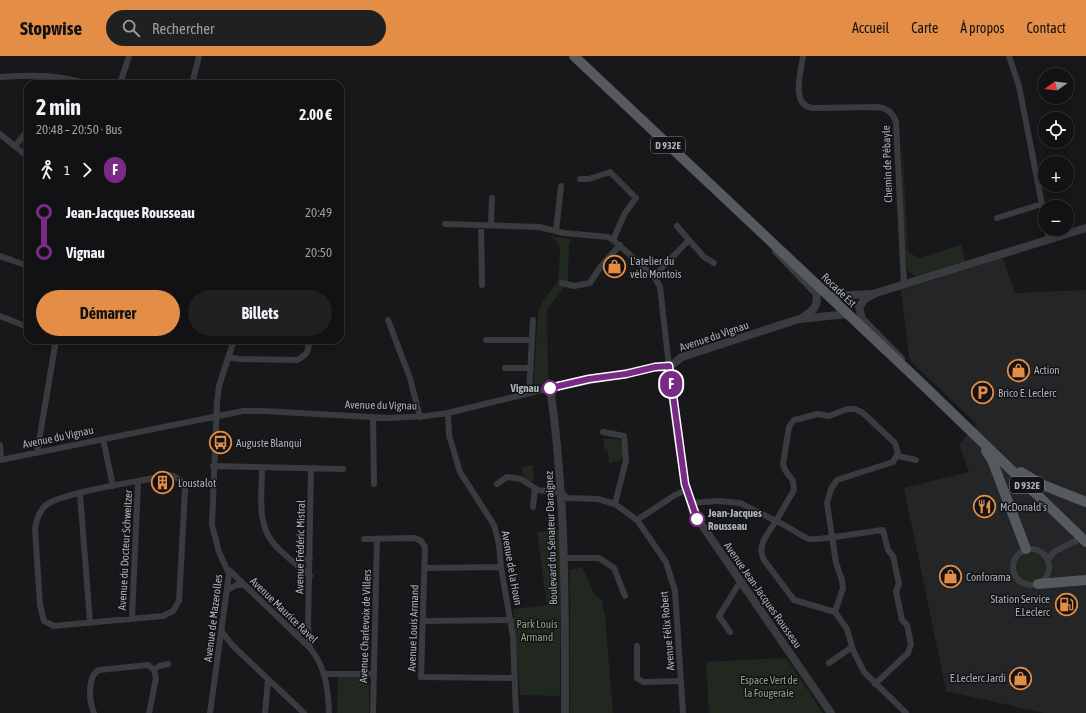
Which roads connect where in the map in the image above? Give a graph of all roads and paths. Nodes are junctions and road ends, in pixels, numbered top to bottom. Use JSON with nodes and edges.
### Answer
{"nodes":[{"id":1,"x":129,"y":56,"type":"edge"},
{"id":2,"x":199,"y":56,"type":"edge"},
{"id":3,"x":574,"y":56,"type":"edge"},
{"id":4,"x":803,"y":56,"type":"edge"},
{"id":5,"x":1009,"y":56,"type":"edge"},
{"id":6,"x":0,"y":77,"type":"edge"},
{"id":7,"x":72,"y":80,"type":"edge"},
{"id":8,"x":121,"y":80,"type":"edge"},
{"id":9,"x":193,"y":80,"type":"edge"},
{"id":10,"x":0,"y":134,"type":"edge"},
{"id":11,"x":24,"y":135,"type":"edge"},
{"id":12,"x":15,"y":146,"type":"junction"},
{"id":13,"x":24,"y":154,"type":"edge"},
{"id":14,"x":580,"y":179,"type":"dead end"},
{"id":15,"x":561,"y":186,"type":"dead end"},
{"id":16,"x":492,"y":198,"type":"dead end"},
{"id":17,"x":1041,"y":200,"type":"edge"},
{"id":18,"x":1038,"y":205,"type":"edge"},
{"id":19,"x":997,"y":218,"type":"dead end"},
{"id":20,"x":445,"y":224,"type":"dead end"},
{"id":21,"x":481,"y":225,"type":"junction"},
{"id":22,"x":491,"y":225,"type":"junction"},
{"id":23,"x":677,"y":226,"type":"dead end"},
{"id":24,"x":1086,"y":228,"type":"edge"},
{"id":25,"x":556,"y":231,"type":"junction"},
{"id":26,"x":762,"y":234,"type":"junction"},
{"id":27,"x":1048,"y":236,"type":"edge"},
{"id":28,"x":1049,"y":239,"type":"junction"},
{"id":29,"x":613,"y":240,"type":"junction"},
{"id":30,"x":689,"y":240,"type":"junction"},
{"id":31,"x":620,"y":245,"type":"junction"},
{"id":32,"x":0,"y":256,"type":"edge"},
{"id":33,"x":714,"y":263,"type":"dead end"},
{"id":34,"x":24,"y":265,"type":"edge"},
{"id":35,"x":654,"y":276,"type":"junction"},
{"id":36,"x":562,"y":283,"type":"dead end"},
{"id":37,"x":904,"y":285,"type":"junction"},
{"id":38,"x":482,"y":286,"type":"dead end"},
{"id":39,"x":876,"y":294,"type":"junction"},
{"id":40,"x":829,"y":296,"type":"junction"},
{"id":41,"x":848,"y":314,"type":"junction"},
{"id":42,"x":0,"y":316,"type":"edge"},
{"id":43,"x":799,"y":319,"type":"junction"},
{"id":44,"x":388,"y":320,"type":"dead end"},
{"id":45,"x":533,"y":320,"type":"dead end"},
{"id":46,"x":24,"y":325,"type":"edge"},
{"id":47,"x":486,"y":340,"type":"dead end"},
{"id":48,"x":532,"y":340,"type":"junction"},
{"id":49,"x":55,"y":344,"type":"edge"},
{"id":50,"x":233,"y":344,"type":"edge"},
{"id":51,"x":309,"y":344,"type":"edge"},
{"id":52,"x":228,"y":357,"type":"junction"},
{"id":53,"x":669,"y":366,"type":"junction"},
{"id":54,"x":505,"y":368,"type":"dead end"},
{"id":55,"x":531,"y":368,"type":"junction"},
{"id":56,"x":922,"y":384,"type":"junction"},
{"id":57,"x":550,"y":388,"type":"junction"},
{"id":58,"x":529,"y":393,"type":"junction"},
{"id":59,"x":448,"y":413,"type":"junction"},
{"id":60,"x":216,"y":416,"type":"junction"},
{"id":61,"x":373,"y":417,"type":"junction"},
{"id":62,"x":420,"y":417,"type":"junction"},
{"id":63,"x":967,"y":428,"type":"junction"},
{"id":64,"x":603,"y":432,"type":"dead end"},
{"id":65,"x":103,"y":439,"type":"junction"},
{"id":66,"x":0,"y":446,"type":"edge"},
{"id":67,"x":37,"y":453,"type":"junction"},
{"id":68,"x":898,"y":456,"type":"junction"},
{"id":69,"x":0,"y":460,"type":"edge"},
{"id":70,"x":916,"y":460,"type":"dead end"},
{"id":71,"x":214,"y":466,"type":"junction"},
{"id":72,"x":262,"y":468,"type":"junction"},
{"id":73,"x":311,"y":469,"type":"junction"},
{"id":74,"x":344,"y":469,"type":"dead end"},
{"id":75,"x":138,"y":482,"type":"junction"},
{"id":76,"x":374,"y":484,"type":"dead end"},
{"id":77,"x":497,"y":484,"type":"dead end"},
{"id":78,"x":114,"y":486,"type":"junction"},
{"id":79,"x":535,"y":488,"type":"junction"},
{"id":80,"x":687,"y":490,"type":"junction"},
{"id":81,"x":562,"y":493,"type":"junction"},
{"id":82,"x":80,"y":494,"type":"junction"},
{"id":83,"x":1086,"y":502,"type":"edge"},
{"id":84,"x":615,"y":504,"type":"junction"},
{"id":85,"x":691,"y":504,"type":"junction"},
{"id":86,"x":533,"y":507,"type":"dead end"},
{"id":87,"x":637,"y":520,"type":"junction"},
{"id":88,"x":776,"y":521,"type":"junction"},
{"id":89,"x":833,"y":536,"type":"junction"},
{"id":90,"x":364,"y":538,"type":"dead end"},
{"id":91,"x":378,"y":539,"type":"junction"},
{"id":92,"x":1081,"y":541,"type":"edge"},
{"id":93,"x":1026,"y":550,"type":"junction"},
{"id":94,"x":1055,"y":551,"type":"junction"},
{"id":95,"x":1043,"y":553,"type":"junction"},
{"id":96,"x":310,"y":558,"type":"junction"},
{"id":97,"x":565,"y":558,"type":"junction"},
{"id":98,"x":1048,"y":559,"type":"junction"},
{"id":99,"x":295,"y":562,"type":"junction"},
{"id":100,"x":501,"y":567,"type":"junction"},
{"id":101,"x":425,"y":568,"type":"junction"},
{"id":102,"x":229,"y":570,"type":"junction"},
{"id":103,"x":310,"y":576,"type":"junction"},
{"id":104,"x":1086,"y":580,"type":"edge"},
{"id":105,"x":740,"y":582,"type":"junction"},
{"id":106,"x":1038,"y":584,"type":"junction"},
{"id":107,"x":244,"y":585,"type":"junction"},
{"id":108,"x":228,"y":590,"type":"junction"},
{"id":109,"x":625,"y":596,"type":"dead end"},
{"id":110,"x":835,"y":612,"type":"junction"},
{"id":111,"x":132,"y":618,"type":"junction"},
{"id":112,"x":511,"y":620,"type":"junction"},
{"id":113,"x":423,"y":621,"type":"junction"},
{"id":114,"x":90,"y":622,"type":"junction"},
{"id":115,"x":308,"y":627,"type":"junction"},
{"id":116,"x":222,"y":632,"type":"junction"},
{"id":117,"x":730,"y":632,"type":"dead end"},
{"id":118,"x":294,"y":633,"type":"junction"},
{"id":119,"x":233,"y":646,"type":"junction"},
{"id":120,"x":637,"y":646,"type":"dead end"},
{"id":121,"x":852,"y":647,"type":"junction"},
{"id":122,"x":219,"y":648,"type":"junction"},
{"id":123,"x":310,"y":648,"type":"junction"},
{"id":124,"x":829,"y":663,"type":"dead end"},
{"id":125,"x":168,"y":664,"type":"dead end"},
{"id":126,"x":154,"y":670,"type":"junction"},
{"id":127,"x":326,"y":674,"type":"junction"},
{"id":128,"x":373,"y":674,"type":"junction"},
{"id":129,"x":515,"y":678,"type":"junction"},
{"id":130,"x":268,"y":680,"type":"junction"},
{"id":131,"x":681,"y":681,"type":"junction"},
{"id":132,"x":875,"y":684,"type":"junction"},
{"id":133,"x":281,"y":692,"type":"junction"},
{"id":134,"x":267,"y":696,"type":"junction"},
{"id":135,"x":94,"y":713,"type":"edge"},
{"id":136,"x":149,"y":713,"type":"edge"},
{"id":137,"x":210,"y":713,"type":"edge"},
{"id":138,"x":265,"y":713,"type":"edge"},
{"id":139,"x":304,"y":713,"type":"edge"},
{"id":140,"x":328,"y":713,"type":"edge"},
{"id":141,"x":373,"y":713,"type":"edge"},
{"id":142,"x":516,"y":713,"type":"edge"},
{"id":143,"x":565,"y":713,"type":"edge"},
{"id":144,"x":683,"y":713,"type":"edge"},
{"id":145,"x":831,"y":713,"type":"edge"},
{"id":146,"x":906,"y":713,"type":"edge"}],
"edges":[{"from":1,"to":8,"type":"street"},
{"from":2,"to":9,"type":"street"},
{"from":3,"to":26,"type":"main road","name":"Rocade Est","number":"D 932E"},
{"from":4,"to":37,"type":"street","name":"Chemin de Pébayle"},
{"from":5,"to":17,"type":"street"},
{"from":6,"to":7,"type":"street"},
{"from":10,"to":12,"type":"street"},
{"from":11,"to":12,"type":"street"},
{"from":12,"to":13,"type":"street"},
{"from":14,"to":29,"type":"street"},
{"from":15,"to":25,"type":"street"},
{"from":16,"to":22,"type":"street"},
{"from":18,"to":19,"type":"street"},
{"from":20,"to":21,"type":"street"},
{"from":21,"to":22,"type":"street"},
{"from":21,"to":38,"type":"street"},
{"from":22,"to":25,"type":"street"},
{"from":23,"to":30,"type":"street"},
{"from":24,"to":28,"type":"street"},
{"from":25,"to":29,"type":"street"},
{"from":26,"to":40,"type":"main road","name":"Rocade Est","number":"D 932E"},
{"from":26,"to":43,"type":"street"},
{"from":27,"to":28,"type":"street"},
{"from":28,"to":37,"type":"street"},
{"from":29,"to":31,"type":"street"},
{"from":30,"to":33,"type":"street"},
{"from":30,"to":35,"type":"street"},
{"from":31,"to":35,"type":"street"},
{"from":31,"to":36,"type":"street"},
{"from":32,"to":34,"type":"street"},
{"from":35,"to":53,"type":"street"},
{"from":37,"to":39,"type":"street"},
{"from":39,"to":40,"type":"street"},
{"from":39,"to":56,"type":"street"},
{"from":40,"to":41,"type":"main road","name":"Rocade Est","number":"D 932E"},
{"from":41,"to":43,"type":"street"},
{"from":41,"to":56,"type":"main road","name":"Rocade Est","number":"D 932E"},
{"from":42,"to":46,"type":"street"},
{"from":43,"to":53,"type":"street","name":"Avenue du Vignau"},
{"from":44,"to":62,"type":"street"},
{"from":45,"to":48,"type":"street"},
{"from":47,"to":48,"type":"street"},
{"from":48,"to":55,"type":"street"},
{"from":49,"to":67,"type":"street"},
{"from":50,"to":52,"type":"street","name":"Avenue de Mazerolles"},
{"from":51,"to":52,"type":"street"},
{"from":52,"to":60,"type":"street","name":"Avenue de Mazerolles"},
{"from":53,"to":57,"type":"street","name":"Avenue du Vignau"},
{"from":53,"to":80,"type":"street","name":"Avenue Jean-Jacques Rousseau"},
{"from":54,"to":55,"type":"street"},
{"from":55,"to":58,"type":"street"},
{"from":56,"to":63,"type":"main road","name":"Rocade Est","number":"D 932E"},
{"from":56,"to":93,"type":"main road"},
{"from":57,"to":58,"type":"street","name":"Avenue du Vignau"},
{"from":57,"to":81,"type":"street","name":"Boulevard du Sénateur Daraignez"},
{"from":58,"to":59,"type":"street","name":"Avenue du Vignau"},
{"from":59,"to":62,"type":"street","name":"Avenue du Vignau"},
{"from":59,"to":100,"type":"street","name":"Avenue de la Houn"},
{"from":60,"to":61,"type":"street","name":"Avenue du Vignau"},
{"from":60,"to":65,"type":"street","name":"Avenue du Vignau"},
{"from":60,"to":71,"type":"street","name":"Avenue de Mazerolles"},
{"from":61,"to":62,"type":"street","name":"Avenue du Vignau"},
{"from":61,"to":76,"type":"street"},
{"from":63,"to":83,"type":"main road"},
{"from":63,"to":92,"type":"main road","name":"Rocade Est","number":"D 932E"},
{"from":64,"to":84,"type":"street"},
{"from":65,"to":67,"type":"street","name":"Avenue du Vignau"},
{"from":65,"to":78,"type":"street"},
{"from":66,"to":69,"type":"street"},
{"from":67,"to":69,"type":"street","name":"Avenue du Vignau"},
{"from":68,"to":70,"type":"street"},
{"from":68,"to":88,"type":"street"},
{"from":68,"to":89,"type":"street"},
{"from":71,"to":72,"type":"street"},
{"from":71,"to":102,"type":"street","name":"Avenue de Mazerolles"},
{"from":72,"to":73,"type":"street"},
{"from":72,"to":99,"type":"street"},
{"from":73,"to":74,"type":"street"},
{"from":73,"to":96,"type":"street","name":"Avenue Frédéric Mistral"},
{"from":75,"to":78,"type":"street"},
{"from":75,"to":111,"type":"street","name":"Avenue du Docteur Schweitzer"},
{"from":75,"to":111,"type":"street"},
{"from":77,"to":79,"type":"street","name":"Avenue Félix Robert"},
{"from":78,"to":82,"type":"street"},
{"from":79,"to":81,"type":"street","name":"Avenue Félix Robert"},
{"from":79,"to":86,"type":"street"},
{"from":80,"to":85,"type":"street","name":"Avenue Jean-Jacques Rousseau"},
{"from":80,"to":87,"type":"street"},
{"from":81,"to":84,"type":"street","name":"Avenue Félix Robert"},
{"from":81,"to":97,"type":"street","name":"Boulevard du Sénateur Daraignez"},
{"from":82,"to":114,"type":"street"},
{"from":82,"to":114,"type":"street"},
{"from":84,"to":87,"type":"street","name":"Avenue Félix Robert"},
{"from":85,"to":88,"type":"street"},
{"from":85,"to":105,"type":"street","name":"Avenue Jean-Jacques Rousseau"},
{"from":87,"to":131,"type":"street","name":"Avenue Félix Robert"},
{"from":88,"to":89,"type":"street"},
{"from":88,"to":110,"type":"street"},
{"from":89,"to":110,"type":"street"},
{"from":89,"to":132,"type":"street"},
{"from":90,"to":91,"type":"street"},
{"from":91,"to":101,"type":"street","name":"Avenue Louis Armand"},
{"from":91,"to":128,"type":"street","name":"Avenue Charlevoix de Villers"},
{"from":92,"to":94,"type":"street"},
{"from":93,"to":95,"type":"street"},
{"from":93,"to":106,"type":"street"},
{"from":94,"to":95,"type":"street"},
{"from":94,"to":98,"type":"street"},
{"from":95,"to":98,"type":"street"},
{"from":96,"to":99,"type":"street"},
{"from":96,"to":103,"type":"street","name":"Avenue Frédéric Mistral"},
{"from":97,"to":109,"type":"street"},
{"from":97,"to":143,"type":"street","name":"Boulevard du Sénateur Daraignez"},
{"from":98,"to":106,"type":"street"},
{"from":99,"to":103,"type":"street"},
{"from":100,"to":101,"type":"street"},
{"from":100,"to":112,"type":"street","name":"Avenue de la Houn"},
{"from":101,"to":113,"type":"street","name":"Avenue Louis Armand"},
{"from":102,"to":107,"type":"street","name":"Avenue Maurice Ravel"},
{"from":102,"to":108,"type":"street","name":"Avenue de Mazerolles"},
{"from":103,"to":115,"type":"street","name":"Avenue Frédéric Mistral"},
{"from":104,"to":106,"type":"main road"},
{"from":105,"to":117,"type":"street"},
{"from":105,"to":145,"type":"street","name":"Avenue Jean-Jacques Rousseau"},
{"from":107,"to":108,"type":"street"},
{"from":107,"to":118,"type":"street","name":"Avenue Maurice Ravel"},
{"from":108,"to":116,"type":"street","name":"Avenue de Mazerolles"},
{"from":110,"to":121,"type":"street"},
{"from":111,"to":114,"type":"street"},
{"from":112,"to":113,"type":"street"},
{"from":112,"to":129,"type":"street","name":"Avenue de la Houn"},
{"from":113,"to":129,"type":"street","name":"Avenue Louis Armand"},
{"from":115,"to":118,"type":"street"},
{"from":115,"to":123,"type":"street","name":"Avenue Frédéric Mistral"},
{"from":116,"to":119,"type":"street"},
{"from":116,"to":122,"type":"street","name":"Avenue de Mazerolles"},
{"from":118,"to":123,"type":"street","name":"Avenue Maurice Ravel"},
{"from":119,"to":122,"type":"street"},
{"from":119,"to":130,"type":"street"},
{"from":120,"to":131,"type":"street"},
{"from":121,"to":124,"type":"street"},
{"from":121,"to":132,"type":"street"},
{"from":122,"to":137,"type":"street","name":"Avenue de Mazerolles"},
{"from":123,"to":127,"type":"street","name":"Avenue Maurice Ravel"},
{"from":125,"to":126,"type":"street"},
{"from":126,"to":135,"type":"street"},
{"from":126,"to":136,"type":"street"},
{"from":127,"to":128,"type":"street"},
{"from":127,"to":140,"type":"street","name":"Avenue Maurice Ravel"},
{"from":128,"to":141,"type":"street","name":"Avenue Charlevoix de Villers"},
{"from":129,"to":142,"type":"street","name":"Avenue de la Houn"},
{"from":130,"to":133,"type":"street"},
{"from":130,"to":134,"type":"street"},
{"from":131,"to":144,"type":"street","name":"Avenue Félix Robert"},
{"from":132,"to":146,"type":"street"},
{"from":133,"to":134,"type":"street"},
{"from":133,"to":139,"type":"street"},
{"from":134,"to":138,"type":"street"}]}
